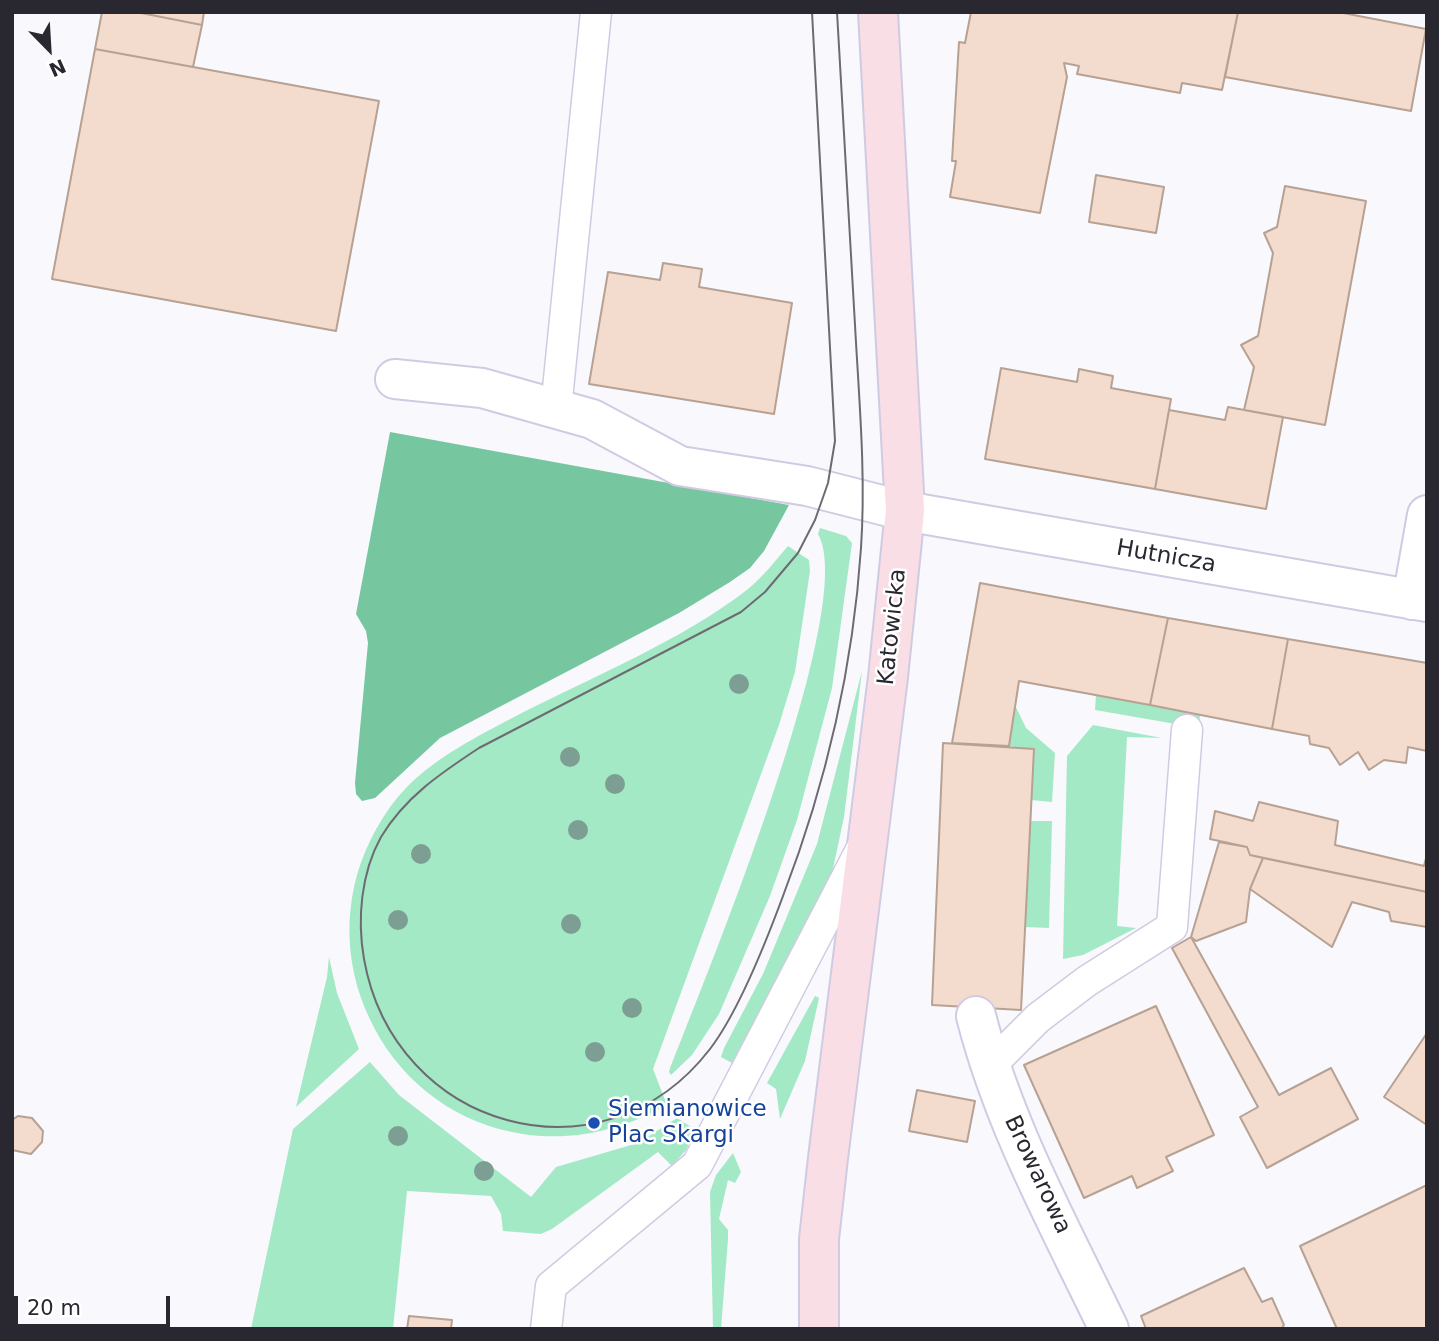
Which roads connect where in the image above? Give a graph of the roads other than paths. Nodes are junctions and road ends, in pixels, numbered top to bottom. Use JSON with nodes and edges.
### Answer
{"nodes":[{"id":1,"x":596,"y":12,"type":"edge"},
{"id":2,"x":878,"y":12,"type":"edge"},
{"id":3,"x":395,"y":379,"type":"dead end"},
{"id":4,"x":556,"y":409,"type":"junction"},
{"id":5,"x":905,"y":511,"type":"junction"},
{"id":6,"x":1427,"y":515,"type":"edge"},
{"id":7,"x":1419,"y":601,"type":"edge"},
{"id":8,"x":1186,"y":730,"type":"dead end"},
{"id":9,"x":867,"y":838,"type":"junction"},
{"id":10,"x":976,"y":1016,"type":"dead end"},
{"id":11,"x":989,"y":1068,"type":"junction"},
{"id":12,"x":820,"y":1238,"type":"junction"},
{"id":13,"x":546,"y":1329,"type":"edge"},
{"id":14,"x":800,"y":1329,"type":"edge"},
{"id":15,"x":819,"y":1329,"type":"edge"},
{"id":16,"x":1109,"y":1329,"type":"edge"}],
"edges":[{"from":1,"to":4,"type":"lane"},
{"from":2,"to":5,"type":"main road","name":"Katowicka"},
{"from":3,"to":4,"type":"street","name":"Hutnicza"},
{"from":4,"to":5,"type":"street","name":"Hutnicza"},
{"from":5,"to":7,"type":"street","name":"Hutnicza"},
{"from":5,"to":9,"type":"main road","name":"Katowicka"},
{"from":6,"to":7,"type":"street"},
{"from":8,"to":11,"type":"lane"},
{"from":9,"to":12,"type":"main road","name":"Katowicka"},
{"from":9,"to":13,"type":"lane"},
{"from":10,"to":11,"type":"street","name":"Browarowa"},
{"from":11,"to":16,"type":"street","name":"Browarowa"},
{"from":12,"to":14,"type":"main road","name":"Katowicka"},
{"from":12,"to":15,"type":"main road","name":"Katowicka"}]}
